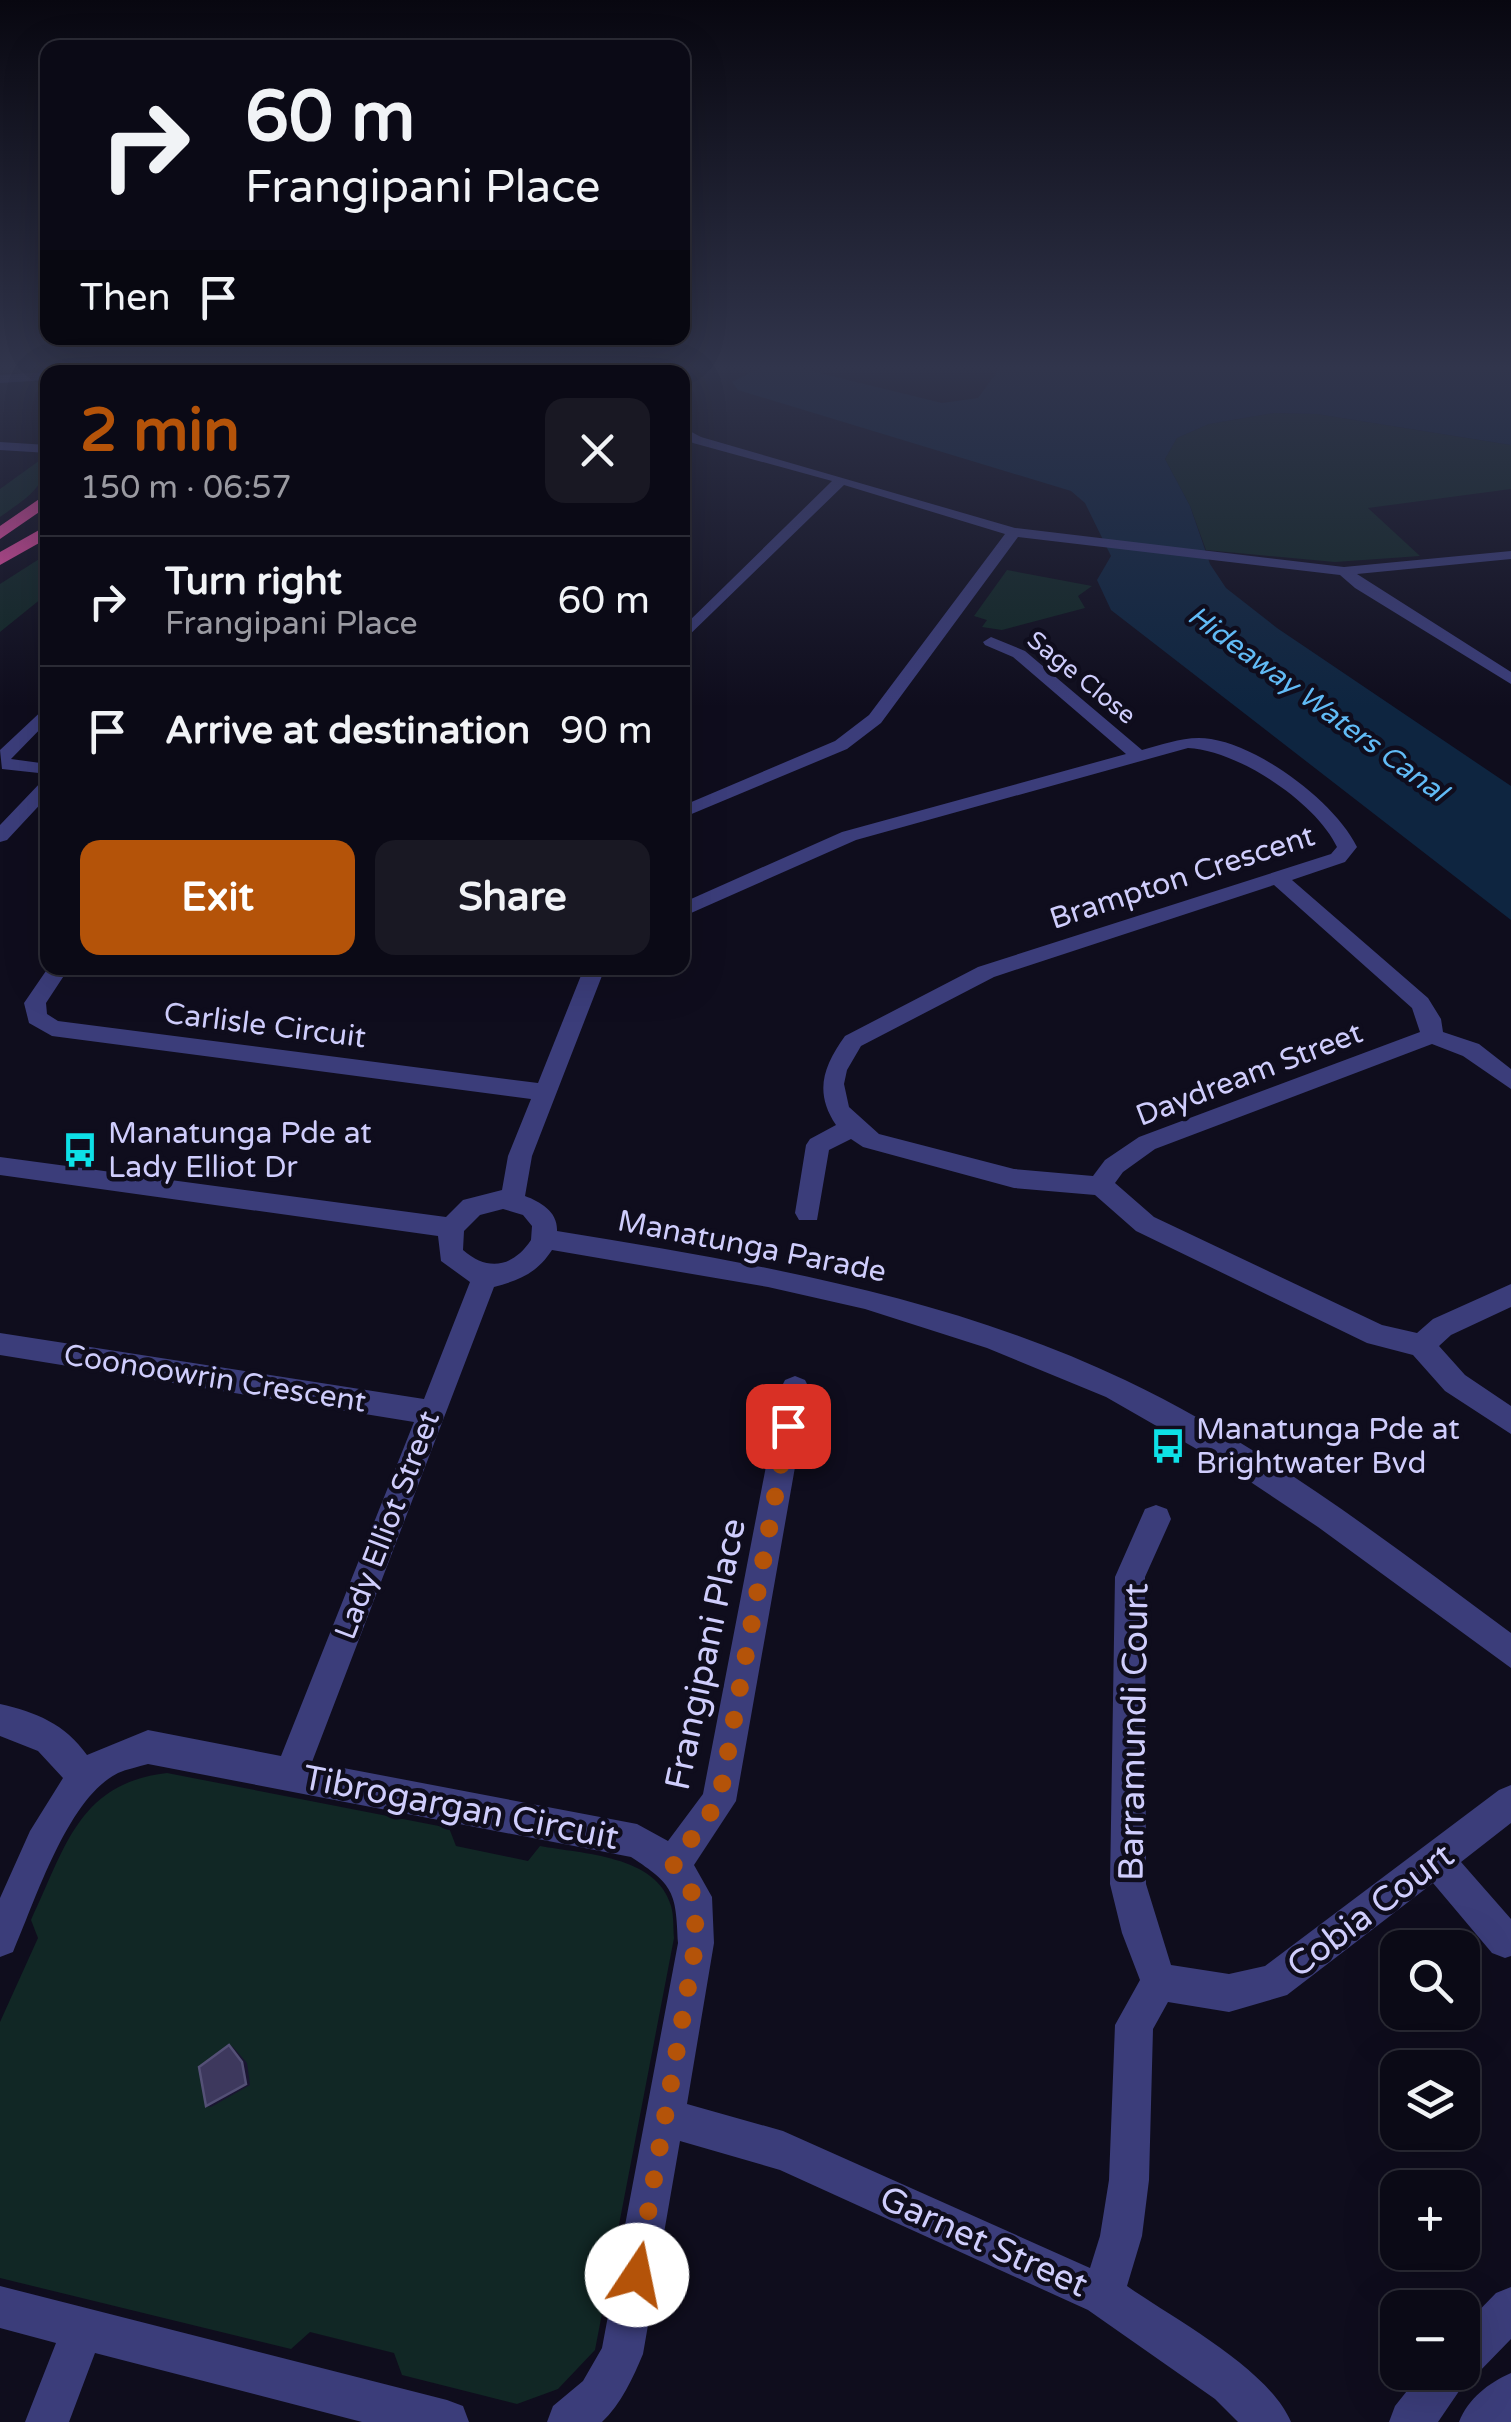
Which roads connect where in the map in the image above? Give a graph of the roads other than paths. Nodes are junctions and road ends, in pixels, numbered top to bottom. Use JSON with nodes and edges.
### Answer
{"nodes":[{"id":1,"x":840,"y":481,"type":"edge"},
{"id":2,"x":849,"y":481,"type":"edge"},
{"id":3,"x":40,"y":504,"type":"edge"},
{"id":4,"x":1014,"y":532,"type":"junction"},
{"id":5,"x":0,"y":534,"type":"edge"},
{"id":6,"x":40,"y":535,"type":"edge"},
{"id":7,"x":1511,"y":555,"type":"edge"},
{"id":8,"x":0,"y":560,"type":"edge"},
{"id":9,"x":1344,"y":571,"type":"junction"},
{"id":10,"x":690,"y":629,"type":"edge"},
{"id":11,"x":990,"y":642,"type":"dead end"},
{"id":12,"x":1511,"y":678,"type":"edge"},
{"id":13,"x":40,"y":718,"type":"edge"},
{"id":14,"x":1138,"y":756,"type":"junction"},
{"id":15,"x":40,"y":769,"type":"edge"},
{"id":16,"x":40,"y":793,"type":"edge"},
{"id":17,"x":690,"y":810,"type":"edge"},
{"id":18,"x":0,"y":836,"type":"edge"},
{"id":19,"x":1280,"y":880,"type":"junction"},
{"id":20,"x":690,"y":907,"type":"edge"},
{"id":21,"x":53,"y":975,"type":"edge"},
{"id":22,"x":592,"y":975,"type":"edge"},
{"id":23,"x":1432,"y":1036,"type":"junction"},
{"id":24,"x":1511,"y":1081,"type":"edge"},
{"id":25,"x":545,"y":1092,"type":"junction"},
{"id":26,"x":850,"y":1129,"type":"junction"},
{"id":27,"x":0,"y":1166,"type":"edge"},
{"id":28,"x":1100,"y":1185,"type":"junction"},
{"id":29,"x":512,"y":1200,"type":"junction"},
{"id":30,"x":808,"y":1213,"type":"dead end"},
{"id":31,"x":451,"y":1228,"type":"junction"},
{"id":32,"x":546,"y":1238,"type":"junction"},
{"id":33,"x":486,"y":1276,"type":"junction"},
{"id":34,"x":1511,"y":1295,"type":"edge"},
{"id":35,"x":0,"y":1344,"type":"edge"},
{"id":36,"x":1421,"y":1345,"type":"junction"},
{"id":37,"x":796,"y":1388,"type":"dead end"},
{"id":38,"x":431,"y":1412,"type":"junction"},
{"id":39,"x":1511,"y":1422,"type":"edge"},
{"id":40,"x":1156,"y":1519,"type":"dead end"},
{"id":41,"x":1511,"y":1652,"type":"edge"},
{"id":42,"x":0,"y":1720,"type":"edge"},
{"id":43,"x":290,"y":1775,"type":"junction"},
{"id":44,"x":83,"y":1781,"type":"junction"},
{"id":45,"x":1511,"y":1802,"type":"edge"},
{"id":46,"x":1437,"y":1861,"type":"junction"},
{"id":47,"x":673,"y":1864,"type":"junction"},
{"id":48,"x":0,"y":1940,"type":"edge"},
{"id":49,"x":1505,"y":1940,"type":"dead end"},
{"id":50,"x":1159,"y":1982,"type":"junction"},
{"id":51,"x":667,"y":2118,"type":"junction"},
{"id":52,"x":1103,"y":2295,"type":"junction"},
{"id":53,"x":0,"y":2307,"type":"edge"},
{"id":54,"x":1511,"y":2308,"type":"edge"},
{"id":55,"x":82,"y":2329,"type":"junction"},
{"id":56,"x":1480,"y":2340,"type":"edge"},
{"id":57,"x":1435,"y":2390,"type":"edge"},
{"id":58,"x":1511,"y":2395,"type":"edge"},
{"id":59,"x":47,"y":2422,"type":"edge"},
{"id":60,"x":447,"y":2422,"type":"edge"},
{"id":61,"x":569,"y":2422,"type":"edge"},
{"id":62,"x":1269,"y":2422,"type":"edge"},
{"id":63,"x":1410,"y":2422,"type":"edge"},
{"id":64,"x":1481,"y":2422,"type":"edge"}],
"edges":[{"from":1,"to":10,"type":"street"},
{"from":2,"to":4,"type":"street"},
{"from":3,"to":5,"type":"highway"},
{"from":4,"to":9,"type":"street"},
{"from":4,"to":17,"type":"street"},
{"from":6,"to":8,"type":"highway"},
{"from":7,"to":9,"type":"street"},
{"from":9,"to":12,"type":"street"},
{"from":11,"to":14,"type":"street","name":"Sage Close"},
{"from":13,"to":15,"type":"street"},
{"from":14,"to":19,"type":"street","name":"Brampton Crescent"},
{"from":14,"to":20,"type":"street","name":"Brampton Crescent"},
{"from":16,"to":18,"type":"street"},
{"from":19,"to":23,"type":"street"},
{"from":19,"to":26,"type":"street","name":"Brampton Crescent"},
{"from":21,"to":25,"type":"street","name":"Carlisle Circuit"},
{"from":22,"to":25,"type":"street"},
{"from":23,"to":24,"type":"street"},
{"from":23,"to":28,"type":"street","name":"Daydream Street"},
{"from":25,"to":29,"type":"street"},
{"from":26,"to":28,"type":"street"},
{"from":26,"to":30,"type":"street"},
{"from":27,"to":31,"type":"street"},
{"from":28,"to":36,"type":"street"},
{"from":29,"to":31,"type":"street"},
{"from":29,"to":32,"type":"street"},
{"from":31,"to":33,"type":"street"},
{"from":32,"to":33,"type":"street"},
{"from":32,"to":41,"type":"street","name":"Manatunga Parade"},
{"from":33,"to":38,"type":"street","name":"Lady Elliot Street"},
{"from":34,"to":36,"type":"street"},
{"from":35,"to":38,"type":"street","name":"Coonoowrin Crescent"},
{"from":36,"to":39,"type":"street"},
{"from":37,"to":47,"type":"street","name":"Frangipani Place"},
{"from":38,"to":43,"type":"street","name":"Lady Elliot Street"},
{"from":40,"to":50,"type":"street","name":"Barramundi Court"},
{"from":42,"to":44,"type":"street"},
{"from":43,"to":44,"type":"street","name":"Tibrogargan Circuit"},
{"from":43,"to":47,"type":"street","name":"Tibrogargan Circuit"},
{"from":44,"to":48,"type":"street","name":"Tibrogargan Circuit"},
{"from":45,"to":46,"type":"street","name":"Cobia Court"},
{"from":46,"to":49,"type":"street"},
{"from":46,"to":50,"type":"street","name":"Cobia Court"},
{"from":47,"to":51,"type":"street"},
{"from":50,"to":52,"type":"street"},
{"from":51,"to":52,"type":"street","name":"Garnet Street"},
{"from":51,"to":61,"type":"street"},
{"from":52,"to":62,"type":"street","name":"Garnet Street"},
{"from":53,"to":55,"type":"street"},
{"from":54,"to":56,"type":"street"},
{"from":55,"to":59,"type":"street"},
{"from":55,"to":60,"type":"street"},
{"from":57,"to":63,"type":"street"},
{"from":58,"to":64,"type":"street"}]}
